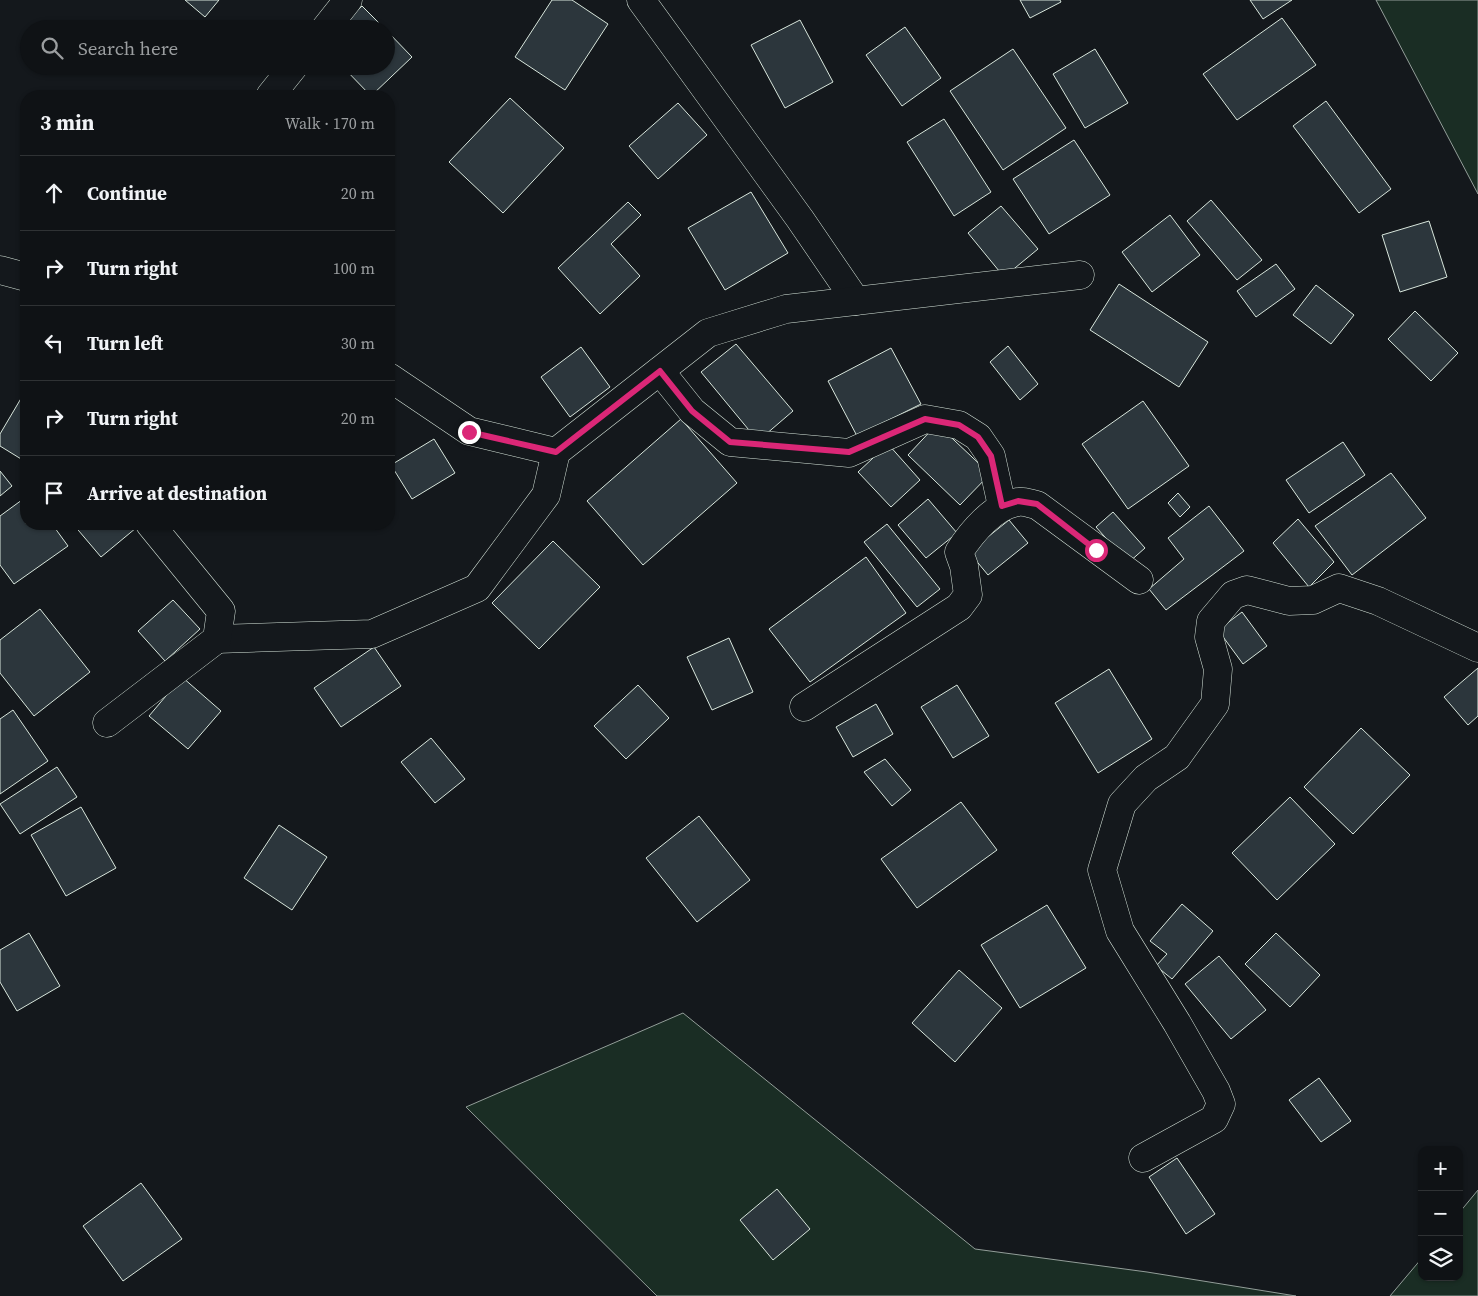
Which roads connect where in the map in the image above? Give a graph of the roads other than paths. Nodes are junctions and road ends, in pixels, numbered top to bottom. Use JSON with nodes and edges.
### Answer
{"nodes":[{"id":1,"x":348,"y":0,"type":"edge"},
{"id":2,"x":641,"y":0,"type":"edge"},
{"id":3,"x":332,"y":20,"type":"edge"},
{"id":4,"x":287,"y":75,"type":"edge"},
{"id":5,"x":275,"y":90,"type":"edge"},
{"id":6,"x":0,"y":270,"type":"edge"},
{"id":7,"x":20,"y":275,"type":"edge"},
{"id":8,"x":1080,"y":275,"type":"dead end"},
{"id":9,"x":856,"y":301,"type":"junction"},
{"id":10,"x":660,"y":371,"type":"junction"},
{"id":11,"x":395,"y":381,"type":"edge"},
{"id":12,"x":556,"y":452,"type":"junction"},
{"id":13,"x":1002,"y":506,"type":"junction"},
{"id":14,"x":155,"y":530,"type":"edge"},
{"id":15,"x":1139,"y":580,"type":"dead end"},
{"id":16,"x":217,"y":639,"type":"junction"},
{"id":17,"x":1478,"y":648,"type":"edge"},
{"id":18,"x":804,"y":707,"type":"dead end"},
{"id":19,"x":107,"y":723,"type":"dead end"},
{"id":20,"x":1143,"y":1158,"type":"dead end"}],
"edges":[{"from":1,"to":3,"type":"street"},
{"from":2,"to":9,"type":"street"},
{"from":4,"to":5,"type":"street"},
{"from":6,"to":7,"type":"street"},
{"from":8,"to":9,"type":"street"},
{"from":9,"to":10,"type":"street"},
{"from":10,"to":12,"type":"street"},
{"from":10,"to":13,"type":"street"},
{"from":11,"to":12,"type":"street"},
{"from":12,"to":16,"type":"street"},
{"from":13,"to":15,"type":"street"},
{"from":13,"to":18,"type":"street"},
{"from":14,"to":16,"type":"street"},
{"from":16,"to":19,"type":"street"},
{"from":17,"to":20,"type":"street"}]}
